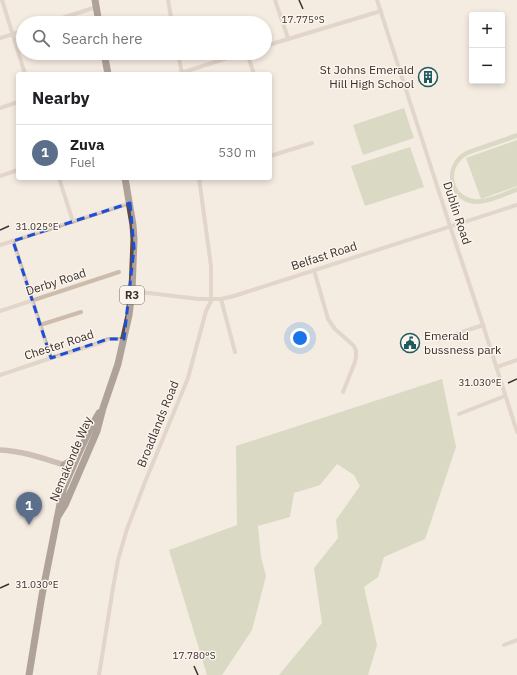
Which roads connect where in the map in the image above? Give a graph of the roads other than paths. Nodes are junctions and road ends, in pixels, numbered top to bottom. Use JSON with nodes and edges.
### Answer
{"nodes":[{"id":1,"x":2,"y":0,"type":"edge"},
{"id":2,"x":168,"y":0,"type":"edge"},
{"id":3,"x":275,"y":0,"type":"edge"},
{"id":4,"x":377,"y":0,"type":"edge"},
{"id":5,"x":96,"y":3,"type":"edge"},
{"id":6,"x":381,"y":11,"type":"junction"},
{"id":7,"x":65,"y":16,"type":"edge"},
{"id":8,"x":99,"y":16,"type":"edge"},
{"id":9,"x":171,"y":16,"type":"edge"},
{"id":10,"x":16,"y":33,"type":"edge"},
{"id":11,"x":12,"y":34,"type":"junction"},
{"id":12,"x":0,"y":38,"type":"edge"},
{"id":13,"x":288,"y":38,"type":"junction"},
{"id":14,"x":272,"y":44,"type":"edge"},
{"id":15,"x":16,"y":46,"type":"edge"},
{"id":16,"x":20,"y":60,"type":"edge"},
{"id":17,"x":105,"y":60,"type":"edge"},
{"id":18,"x":179,"y":60,"type":"edge"},
{"id":19,"x":223,"y":60,"type":"edge"},
{"id":20,"x":249,"y":60,"type":"edge"},
{"id":21,"x":24,"y":72,"type":"edge"},
{"id":22,"x":108,"y":72,"type":"edge"},
{"id":23,"x":182,"y":72,"type":"edge"},
{"id":24,"x":188,"y":72,"type":"edge"},
{"id":25,"x":253,"y":72,"type":"edge"},
{"id":26,"x":16,"y":103,"type":"edge"},
{"id":27,"x":0,"y":108,"type":"edge"},
{"id":28,"x":312,"y":143,"type":"dead end"},
{"id":29,"x":272,"y":155,"type":"edge"},
{"id":30,"x":16,"y":171,"type":"edge"},
{"id":31,"x":0,"y":176,"type":"edge"},
{"id":32,"x":60,"y":180,"type":"edge"},
{"id":33,"x":126,"y":180,"type":"edge"},
{"id":34,"x":200,"y":180,"type":"edge"},
{"id":35,"x":130,"y":203,"type":"junction"},
{"id":36,"x":517,"y":205,"type":"edge"},
{"id":37,"x":73,"y":222,"type":"junction"},
{"id":38,"x":450,"y":226,"type":"junction"},
{"id":39,"x":13,"y":241,"type":"junction"},
{"id":40,"x":0,"y":245,"type":"edge"},
{"id":41,"x":314,"y":270,"type":"junction"},
{"id":42,"x":119,"y":272,"type":"dead end"},
{"id":43,"x":132,"y":291,"type":"junction"},
{"id":44,"x":212,"y":298,"type":"junction"},
{"id":45,"x":221,"y":299,"type":"junction"},
{"id":46,"x":32,"y":300,"type":"junction"},
{"id":47,"x":0,"y":311,"type":"edge"},
{"id":48,"x":81,"y":312,"type":"dead end"},
{"id":49,"x":483,"y":324,"type":"junction"},
{"id":50,"x":40,"y":325,"type":"junction"},
{"id":51,"x":124,"y":339,"type":"junction"},
{"id":52,"x":439,"y":340,"type":"dead end"},
{"id":53,"x":235,"y":352,"type":"dead end"},
{"id":54,"x":51,"y":358,"type":"junction"},
{"id":55,"x":517,"y":360,"type":"edge"},
{"id":56,"x":497,"y":367,"type":"junction"},
{"id":57,"x":0,"y":375,"type":"edge"},
{"id":58,"x":343,"y":392,"type":"dead end"},
{"id":59,"x":505,"y":396,"type":"junction"},
{"id":60,"x":103,"y":408,"type":"junction"},
{"id":61,"x":458,"y":414,"type":"dead end"},
{"id":62,"x":517,"y":432,"type":"edge"},
{"id":63,"x":0,"y":450,"type":"edge"},
{"id":64,"x":76,"y":457,"type":"junction"},
{"id":65,"x":64,"y":465,"type":"junction"},
{"id":66,"x":72,"y":468,"type":"junction"},
{"id":67,"x":80,"y":471,"type":"junction"},
{"id":68,"x":67,"y":479,"type":"junction"},
{"id":69,"x":57,"y":518,"type":"junction"},
{"id":70,"x":517,"y":640,"type":"edge"},
{"id":71,"x":504,"y":645,"type":"dead end"},
{"id":72,"x":29,"y":675,"type":"edge"},
{"id":73,"x":99,"y":675,"type":"edge"}],
"edges":[{"from":1,"to":11,"type":"street"},
{"from":2,"to":9,"type":"street"},
{"from":3,"to":13,"type":"street"},
{"from":4,"to":6,"type":"street","name":"Dublin Road"},
{"from":5,"to":7,"type":"street"},
{"from":5,"to":8,"type":"highway"},
{"from":6,"to":13,"type":"street"},
{"from":6,"to":38,"type":"street","name":"Dublin Road"},
{"from":10,"to":11,"type":"street"},
{"from":11,"to":12,"type":"street"},
{"from":11,"to":15,"type":"street"},
{"from":13,"to":14,"type":"street"},
{"from":16,"to":21,"type":"street"},
{"from":17,"to":22,"type":"highway"},
{"from":18,"to":23,"type":"street"},
{"from":19,"to":24,"type":"street"},
{"from":20,"to":25,"type":"street"},
{"from":26,"to":27,"type":"street"},
{"from":28,"to":29,"type":"street"},
{"from":30,"to":31,"type":"street"},
{"from":32,"to":37,"type":"street"},
{"from":33,"to":35,"type":"highway","name":"Nemakonde Way","number":"R3"},
{"from":34,"to":44,"type":"street","name":"Broadlands Road"},
{"from":35,"to":37,"type":"street"},
{"from":35,"to":43,"type":"highway","name":"Nemakonde Way","number":"R3"},
{"from":36,"to":38,"type":"street","name":"Belfast Road"},
{"from":37,"to":39,"type":"street"},
{"from":38,"to":41,"type":"street","name":"Belfast Road"},
{"from":38,"to":49,"type":"street","name":"Dublin Road"},
{"from":39,"to":40,"type":"street"},
{"from":39,"to":46,"type":"street"},
{"from":41,"to":45,"type":"street","name":"Belfast Road"},
{"from":41,"to":58,"type":"street"},
{"from":42,"to":46,"type":"street","name":"Derby Road"},
{"from":43,"to":44,"type":"street","name":"Belfast Road"},
{"from":43,"to":51,"type":"highway","name":"Nemakonde Way","number":"R3"},
{"from":44,"to":45,"type":"street","name":"Belfast Road"},
{"from":44,"to":73,"type":"street","name":"Broadlands Road"},
{"from":45,"to":53,"type":"street"},
{"from":46,"to":47,"type":"street","name":"Derby Road"},
{"from":46,"to":50,"type":"street"},
{"from":48,"to":50,"type":"street"},
{"from":49,"to":52,"type":"street"},
{"from":49,"to":56,"type":"street","name":"Dublin Road"},
{"from":50,"to":54,"type":"street"},
{"from":51,"to":54,"type":"street","name":"Chester Road"},
{"from":51,"to":60,"type":"highway","name":"Nemakonde Way","number":"R3"},
{"from":54,"to":57,"type":"street","name":"Chester Road"},
{"from":55,"to":56,"type":"street"},
{"from":56,"to":59,"type":"street","name":"Dublin Road"},
{"from":59,"to":61,"type":"street"},
{"from":59,"to":62,"type":"street","name":"Dublin Road"},
{"from":60,"to":64,"type":"highway","name":"Nemakonde Way","number":"R3"},
{"from":60,"to":67,"type":"highway","name":"Nemakonde Way","number":"R3"},
{"from":63,"to":65,"type":"main road"},
{"from":64,"to":65,"type":"highway"},
{"from":64,"to":66,"type":"highway","name":"Nemakonde Way","number":"R3"},
{"from":65,"to":66,"type":"main road"},
{"from":65,"to":68,"type":"highway"},
{"from":66,"to":67,"type":"main road"},
{"from":66,"to":68,"type":"highway","name":"Nemakonde Way","number":"R3"},
{"from":67,"to":69,"type":"highway","name":"Nemakonde Way","number":"R3"},
{"from":68,"to":69,"type":"highway","name":"Nemakonde Way","number":"R3"},
{"from":69,"to":72,"type":"highway","name":"Nemakonde Way","number":"R3"},
{"from":70,"to":71,"type":"street"}]}
